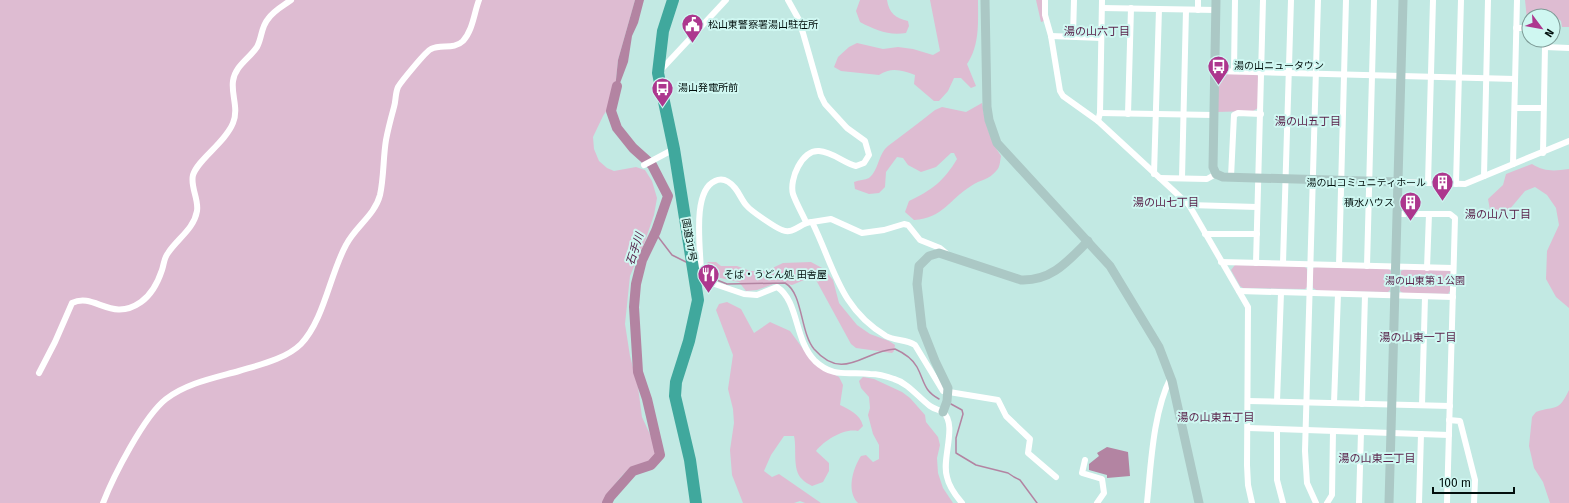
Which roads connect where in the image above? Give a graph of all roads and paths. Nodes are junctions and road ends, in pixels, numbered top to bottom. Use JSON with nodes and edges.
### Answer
{"nodes":[{"id":1,"x":291,"y":0,"type":"edge"},
{"id":2,"x":479,"y":0,"type":"edge"},
{"id":3,"x":673,"y":0,"type":"edge"},
{"id":4,"x":726,"y":0,"type":"edge"},
{"id":5,"x":788,"y":0,"type":"edge"},
{"id":6,"x":985,"y":0,"type":"edge"},
{"id":7,"x":1046,"y":0,"type":"edge"},
{"id":8,"x":1074,"y":0,"type":"edge"},
{"id":9,"x":1102,"y":0,"type":"edge"},
{"id":10,"x":1198,"y":0,"type":"edge"},
{"id":11,"x":1216,"y":0,"type":"edge"},
{"id":12,"x":1235,"y":0,"type":"edge"},
{"id":13,"x":1263,"y":0,"type":"edge"},
{"id":14,"x":1291,"y":0,"type":"edge"},
{"id":15,"x":1318,"y":0,"type":"edge"},
{"id":16,"x":1346,"y":0,"type":"edge"},
{"id":17,"x":1374,"y":0,"type":"edge"},
{"id":18,"x":1403,"y":0,"type":"edge"},
{"id":19,"x":1433,"y":0,"type":"edge"},
{"id":20,"x":1461,"y":0,"type":"edge"},
{"id":21,"x":1488,"y":0,"type":"edge"},
{"id":22,"x":1517,"y":0,"type":"edge"},
{"id":23,"x":1102,"y":8,"type":"junction"},
{"id":24,"x":1131,"y":8,"type":"junction"},
{"id":25,"x":1159,"y":9,"type":"junction"},
{"id":26,"x":1186,"y":10,"type":"junction"},
{"id":27,"x":1198,"y":10,"type":"junction"},
{"id":28,"x":1216,"y":10,"type":"junction"},
{"id":29,"x":1516,"y":28,"type":"junction"},
{"id":30,"x":1521,"y":28,"type":"edge"},
{"id":31,"x":1051,"y":36,"type":"junction"},
{"id":32,"x":1073,"y":36,"type":"junction"},
{"id":33,"x":1101,"y":38,"type":"junction"},
{"id":34,"x":1545,"y":48,"type":"edge"},
{"id":35,"x":1214,"y":71,"type":"junction"},
{"id":36,"x":1234,"y":71,"type":"junction"},
{"id":37,"x":1261,"y":71,"type":"junction"},
{"id":38,"x":1288,"y":72,"type":"junction"},
{"id":39,"x":658,"y":73,"type":"junction"},
{"id":40,"x":1316,"y":74,"type":"junction"},
{"id":41,"x":1344,"y":74,"type":"junction"},
{"id":42,"x":1371,"y":75,"type":"junction"},
{"id":43,"x":1401,"y":76,"type":"junction"},
{"id":44,"x":1431,"y":77,"type":"junction"},
{"id":45,"x":1458,"y":77,"type":"junction"},
{"id":46,"x":1486,"y":78,"type":"junction"},
{"id":47,"x":1515,"y":79,"type":"junction"},
{"id":48,"x":1515,"y":108,"type":"junction"},
{"id":49,"x":1543,"y":108,"type":"junction"},
{"id":50,"x":1100,"y":113,"type":"junction"},
{"id":51,"x":1128,"y":114,"type":"junction"},
{"id":52,"x":1156,"y":114,"type":"junction"},
{"id":53,"x":1184,"y":114,"type":"junction"},
{"id":54,"x":1261,"y":114,"type":"junction"},
{"id":55,"x":1213,"y":115,"type":"junction"},
{"id":56,"x":1098,"y":121,"type":"junction"},
{"id":57,"x":1569,"y":141,"type":"edge"},
{"id":58,"x":674,"y":149,"type":"junction"},
{"id":59,"x":1543,"y":153,"type":"junction"},
{"id":60,"x":1513,"y":164,"type":"junction"},
{"id":61,"x":644,"y":165,"type":"dead end"},
{"id":62,"x":1154,"y":174,"type":"junction"},
{"id":63,"x":1216,"y":174,"type":"junction"},
{"id":64,"x":1484,"y":176,"type":"junction"},
{"id":65,"x":1231,"y":177,"type":"junction"},
{"id":66,"x":1160,"y":178,"type":"junction"},
{"id":67,"x":1182,"y":178,"type":"junction"},
{"id":68,"x":1258,"y":178,"type":"junction"},
{"id":69,"x":1286,"y":178,"type":"junction"},
{"id":70,"x":1313,"y":179,"type":"junction"},
{"id":71,"x":1340,"y":179,"type":"junction"},
{"id":72,"x":1368,"y":180,"type":"junction"},
{"id":73,"x":1398,"y":182,"type":"junction"},
{"id":74,"x":1428,"y":183,"type":"junction"},
{"id":75,"x":1456,"y":184,"type":"junction"},
{"id":76,"x":1189,"y":205,"type":"junction"},
{"id":77,"x":1257,"y":207,"type":"junction"},
{"id":78,"x":1397,"y":214,"type":"junction"},
{"id":79,"x":1429,"y":214,"type":"junction"},
{"id":80,"x":809,"y":222,"type":"junction"},
{"id":81,"x":1205,"y":234,"type":"junction"},
{"id":82,"x":1256,"y":234,"type":"junction"},
{"id":83,"x":1088,"y":242,"type":"junction"},
{"id":84,"x":949,"y":255,"type":"junction"},
{"id":85,"x":1221,"y":262,"type":"junction"},
{"id":86,"x":1256,"y":263,"type":"junction"},
{"id":87,"x":1283,"y":263,"type":"junction"},
{"id":88,"x":1311,"y":265,"type":"junction"},
{"id":89,"x":1340,"y":265,"type":"junction"},
{"id":90,"x":1367,"y":266,"type":"junction"},
{"id":91,"x":1396,"y":267,"type":"junction"},
{"id":92,"x":1427,"y":268,"type":"junction"},
{"id":93,"x":1453,"y":268,"type":"junction"},
{"id":94,"x":698,"y":278,"type":"junction"},
{"id":95,"x":1239,"y":292,"type":"junction"},
{"id":96,"x":1281,"y":293,"type":"junction"},
{"id":97,"x":1310,"y":293,"type":"junction"},
{"id":98,"x":1338,"y":294,"type":"junction"},
{"id":99,"x":1365,"y":295,"type":"junction"},
{"id":100,"x":1395,"y":296,"type":"junction"},
{"id":101,"x":1425,"y":297,"type":"junction"},
{"id":102,"x":1453,"y":297,"type":"junction"},
{"id":103,"x":39,"y":373,"type":"dead end"},
{"id":104,"x":1171,"y":377,"type":"junction"},
{"id":105,"x":948,"y":393,"type":"junction"},
{"id":106,"x":1248,"y":401,"type":"junction"},
{"id":107,"x":1278,"y":401,"type":"junction"},
{"id":108,"x":1306,"y":403,"type":"junction"},
{"id":109,"x":1334,"y":403,"type":"junction"},
{"id":110,"x":1362,"y":404,"type":"junction"},
{"id":111,"x":1392,"y":405,"type":"junction"},
{"id":112,"x":1422,"y":405,"type":"junction"},
{"id":113,"x":1450,"y":406,"type":"junction"},
{"id":114,"x":943,"y":412,"type":"junction"},
{"id":115,"x":1449,"y":420,"type":"junction"},
{"id":116,"x":1248,"y":428,"type":"junction"},
{"id":117,"x":1277,"y":429,"type":"junction"},
{"id":118,"x":1306,"y":430,"type":"junction"},
{"id":119,"x":1334,"y":431,"type":"junction"},
{"id":120,"x":1361,"y":432,"type":"junction"},
{"id":121,"x":1390,"y":433,"type":"junction"},
{"id":122,"x":1421,"y":434,"type":"junction"},
{"id":123,"x":1449,"y":434,"type":"junction"},
{"id":124,"x":1085,"y":460,"type":"dead end"},
{"id":125,"x":1056,"y":477,"type":"dead end"},
{"id":126,"x":102,"y":503,"type":"edge"},
{"id":127,"x":696,"y":503,"type":"edge"},
{"id":128,"x":962,"y":503,"type":"edge"},
{"id":129,"x":1097,"y":503,"type":"edge"},
{"id":130,"x":1147,"y":503,"type":"edge"},
{"id":131,"x":1199,"y":503,"type":"edge"},
{"id":132,"x":1252,"y":503,"type":"edge"},
{"id":133,"x":1283,"y":503,"type":"edge"},
{"id":134,"x":1316,"y":503,"type":"edge"},
{"id":135,"x":1327,"y":503,"type":"edge"},
{"id":136,"x":1359,"y":503,"type":"edge"},
{"id":137,"x":1389,"y":503,"type":"edge"},
{"id":138,"x":1419,"y":503,"type":"edge"},
{"id":139,"x":1447,"y":503,"type":"edge"},
{"id":140,"x":1474,"y":503,"type":"edge"}],
"edges":[{"from":1,"to":103,"type":"street"},
{"from":2,"to":126,"type":"street"},
{"from":3,"to":39,"type":"highway","name":"国道317号"},
{"from":4,"to":39,"type":"street"},
{"from":5,"to":80,"type":"street"},
{"from":6,"to":83,"type":"street"},
{"from":7,"to":31,"type":"street"},
{"from":8,"to":32,"type":"street"},
{"from":9,"to":23,"type":"street"},
{"from":10,"to":27,"type":"street"},
{"from":11,"to":28,"type":"street"},
{"from":12,"to":36,"type":"street"},
{"from":13,"to":37,"type":"street"},
{"from":14,"to":38,"type":"street"},
{"from":15,"to":40,"type":"street"},
{"from":16,"to":41,"type":"street"},
{"from":17,"to":42,"type":"street"},
{"from":18,"to":43,"type":"street"},
{"from":19,"to":44,"type":"street"},
{"from":20,"to":45,"type":"street"},
{"from":21,"to":46,"type":"street"},
{"from":22,"to":29,"type":"street"},
{"from":23,"to":24,"type":"street"},
{"from":23,"to":33,"type":"street"},
{"from":24,"to":25,"type":"street"},
{"from":24,"to":51,"type":"street"},
{"from":25,"to":26,"type":"street"},
{"from":25,"to":52,"type":"street"},
{"from":26,"to":27,"type":"street"},
{"from":26,"to":53,"type":"street"},
{"from":27,"to":28,"type":"street"},
{"from":28,"to":35,"type":"street"},
{"from":29,"to":30,"type":"street"},
{"from":29,"to":47,"type":"street"},
{"from":31,"to":32,"type":"street"},
{"from":31,"to":56,"type":"street"},
{"from":32,"to":33,"type":"street"},
{"from":33,"to":50,"type":"street"},
{"from":34,"to":49,"type":"street"},
{"from":35,"to":36,"type":"street"},
{"from":35,"to":55,"type":"street"},
{"from":36,"to":37,"type":"street"},
{"from":37,"to":38,"type":"street"},
{"from":37,"to":54,"type":"street"},
{"from":38,"to":40,"type":"street"},
{"from":38,"to":69,"type":"street"},
{"from":39,"to":58,"type":"highway","name":"国道317号"},
{"from":40,"to":41,"type":"street"},
{"from":40,"to":70,"type":"street"},
{"from":41,"to":42,"type":"street"},
{"from":41,"to":71,"type":"street"},
{"from":42,"to":43,"type":"street"},
{"from":42,"to":72,"type":"street"},
{"from":43,"to":44,"type":"street"},
{"from":43,"to":73,"type":"street"},
{"from":44,"to":45,"type":"street"},
{"from":44,"to":74,"type":"street"},
{"from":45,"to":46,"type":"street"},
{"from":45,"to":75,"type":"street"},
{"from":46,"to":47,"type":"street"},
{"from":46,"to":64,"type":"street"},
{"from":47,"to":48,"type":"street"},
{"from":48,"to":49,"type":"street"},
{"from":48,"to":60,"type":"street"},
{"from":49,"to":59,"type":"street"},
{"from":50,"to":51,"type":"street"},
{"from":50,"to":56,"type":"street"},
{"from":51,"to":52,"type":"street"},
{"from":52,"to":53,"type":"street"},
{"from":52,"to":62,"type":"street"},
{"from":53,"to":55,"type":"street"},
{"from":53,"to":67,"type":"street"},
{"from":54,"to":65,"type":"street"},
{"from":54,"to":68,"type":"street"},
{"from":55,"to":63,"type":"street"},
{"from":56,"to":62,"type":"street"},
{"from":57,"to":59,"type":"street"},
{"from":58,"to":61,"type":"street"},
{"from":58,"to":94,"type":"highway","name":"国道317号"},
{"from":59,"to":60,"type":"street"},
{"from":60,"to":64,"type":"street"},
{"from":62,"to":66,"type":"street"},
{"from":63,"to":65,"type":"street"},
{"from":63,"to":67,"type":"street"},
{"from":64,"to":75,"type":"street"},
{"from":65,"to":68,"type":"street"},
{"from":66,"to":67,"type":"street"},
{"from":66,"to":76,"type":"street"},
{"from":68,"to":69,"type":"street"},
{"from":68,"to":77,"type":"street"},
{"from":69,"to":70,"type":"street"},
{"from":69,"to":87,"type":"street"},
{"from":70,"to":71,"type":"street"},
{"from":70,"to":88,"type":"street"},
{"from":71,"to":72,"type":"street"},
{"from":71,"to":89,"type":"street"},
{"from":72,"to":73,"type":"street"},
{"from":72,"to":90,"type":"street"},
{"from":73,"to":74,"type":"street"},
{"from":73,"to":78,"type":"street"},
{"from":74,"to":75,"type":"street"},
{"from":76,"to":77,"type":"street"},
{"from":76,"to":81,"type":"street"},
{"from":77,"to":82,"type":"street"},
{"from":78,"to":79,"type":"street"},
{"from":78,"to":91,"type":"street"},
{"from":79,"to":92,"type":"street"},
{"from":79,"to":93,"type":"street"},
{"from":80,"to":84,"type":"street"},
{"from":80,"to":94,"type":"street"},
{"from":80,"to":105,"type":"street"},
{"from":81,"to":82,"type":"street"},
{"from":81,"to":85,"type":"street"},
{"from":82,"to":86,"type":"street"},
{"from":83,"to":84,"type":"street"},
{"from":83,"to":104,"type":"street"},
{"from":84,"to":105,"type":"street"},
{"from":85,"to":86,"type":"street"},
{"from":85,"to":95,"type":"street"},
{"from":86,"to":87,"type":"street"},
{"from":87,"to":88,"type":"street"},
{"from":88,"to":89,"type":"street"},
{"from":88,"to":97,"type":"street"},
{"from":89,"to":90,"type":"street"},
{"from":90,"to":91,"type":"street"},
{"from":91,"to":92,"type":"street"},
{"from":91,"to":100,"type":"street"},
{"from":92,"to":93,"type":"street"},
{"from":93,"to":102,"type":"street"},
{"from":94,"to":114,"type":"street"},
{"from":94,"to":127,"type":"highway","name":"国道317号"},
{"from":95,"to":96,"type":"street"},
{"from":95,"to":106,"type":"street"},
{"from":96,"to":97,"type":"street"},
{"from":96,"to":107,"type":"street"},
{"from":97,"to":98,"type":"street"},
{"from":97,"to":108,"type":"street"},
{"from":98,"to":99,"type":"street"},
{"from":98,"to":109,"type":"street"},
{"from":99,"to":100,"type":"street"},
{"from":99,"to":110,"type":"street"},
{"from":100,"to":101,"type":"street"},
{"from":100,"to":111,"type":"street"},
{"from":101,"to":102,"type":"street"},
{"from":101,"to":112,"type":"street"},
{"from":102,"to":113,"type":"street"},
{"from":104,"to":130,"type":"street"},
{"from":104,"to":131,"type":"street"},
{"from":105,"to":114,"type":"street"},
{"from":105,"to":125,"type":"street"},
{"from":106,"to":107,"type":"street"},
{"from":106,"to":116,"type":"street"},
{"from":107,"to":108,"type":"street"},
{"from":108,"to":109,"type":"street"},
{"from":108,"to":118,"type":"street"},
{"from":109,"to":110,"type":"street"},
{"from":110,"to":111,"type":"street"},
{"from":111,"to":112,"type":"street"},
{"from":111,"to":121,"type":"street"},
{"from":112,"to":113,"type":"street"},
{"from":113,"to":115,"type":"street"},
{"from":114,"to":128,"type":"street"},
{"from":115,"to":123,"type":"street"},
{"from":115,"to":140,"type":"street"},
{"from":116,"to":117,"type":"street"},
{"from":116,"to":132,"type":"street"},
{"from":117,"to":118,"type":"street"},
{"from":117,"to":133,"type":"street"},
{"from":118,"to":119,"type":"street"},
{"from":118,"to":134,"type":"street"},
{"from":119,"to":120,"type":"street"},
{"from":119,"to":135,"type":"street"},
{"from":120,"to":121,"type":"street"},
{"from":120,"to":136,"type":"street"},
{"from":121,"to":122,"type":"street"},
{"from":121,"to":137,"type":"street"},
{"from":122,"to":123,"type":"street"},
{"from":122,"to":138,"type":"street"},
{"from":123,"to":139,"type":"street"},
{"from":124,"to":129,"type":"street"}]}
